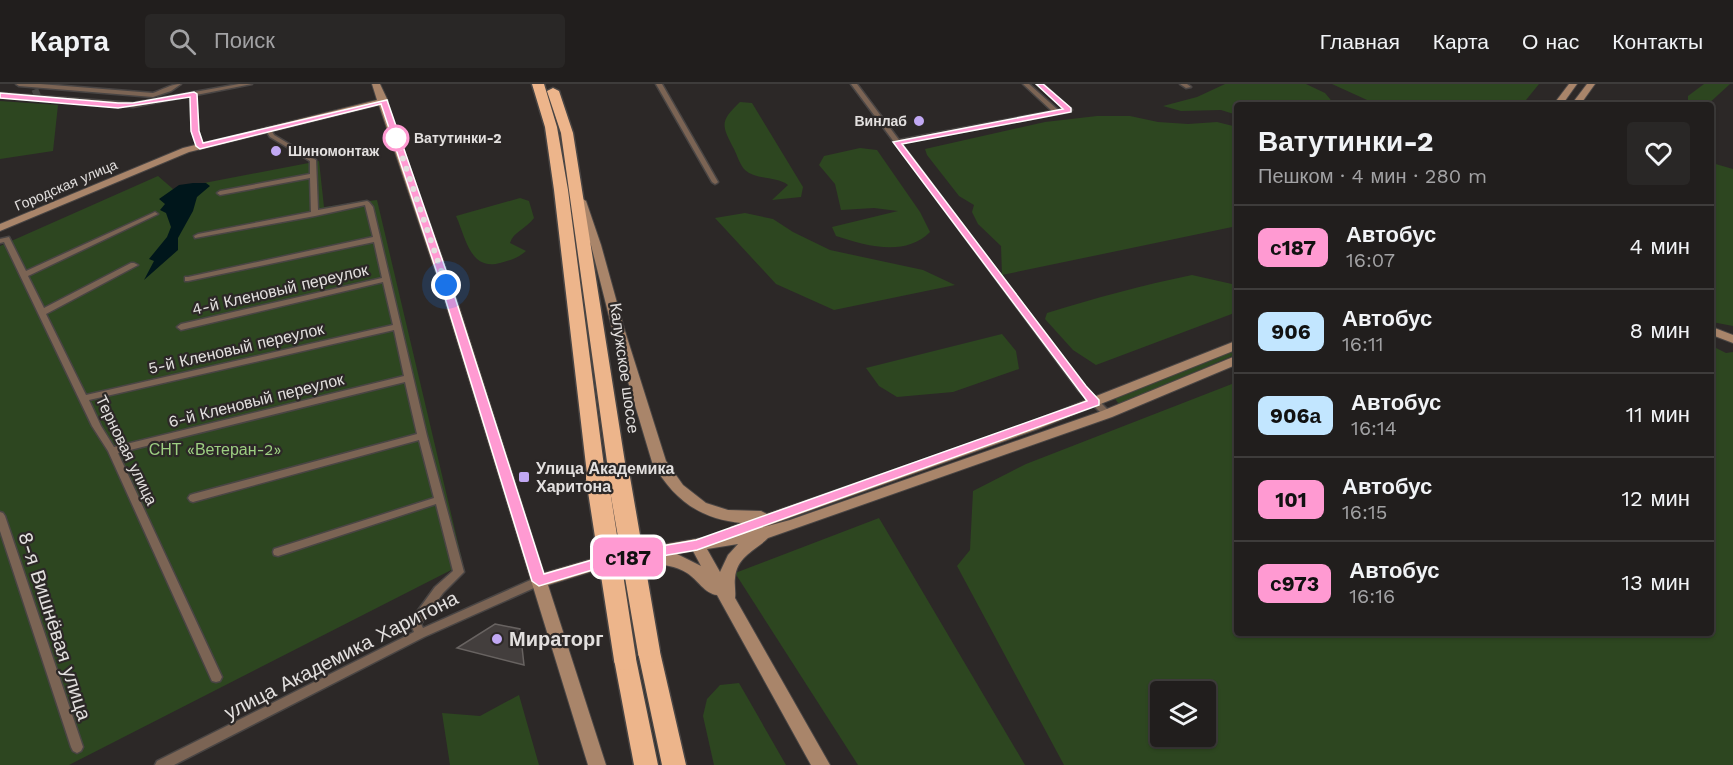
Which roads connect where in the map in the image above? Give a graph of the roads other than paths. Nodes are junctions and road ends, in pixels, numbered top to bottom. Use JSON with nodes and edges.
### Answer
{"nodes":[{"id":1,"x":20,"y":84,"type":"edge"},
{"id":2,"x":178,"y":84,"type":"edge"},
{"id":3,"x":249,"y":84,"type":"edge"},
{"id":4,"x":376,"y":84,"type":"edge"},
{"id":5,"x":538,"y":84,"type":"edge"},
{"id":6,"x":550,"y":84,"type":"edge"},
{"id":7,"x":659,"y":84,"type":"edge"},
{"id":8,"x":854,"y":84,"type":"edge"},
{"id":9,"x":1026,"y":84,"type":"edge"},
{"id":10,"x":1040,"y":84,"type":"edge"},
{"id":11,"x":1573,"y":84,"type":"edge"},
{"id":12,"x":1591,"y":84,"type":"edge"},
{"id":13,"x":41,"y":92,"type":"junction"},
{"id":14,"x":194,"y":94,"type":"junction"},
{"id":15,"x":0,"y":95,"type":"edge"},
{"id":16,"x":384,"y":101,"type":"junction"},
{"id":17,"x":1559,"y":102,"type":"edge"},
{"id":18,"x":1577,"y":102,"type":"edge"},
{"id":19,"x":1056,"y":112,"type":"junction"},
{"id":20,"x":268,"y":129,"type":"junction"},
{"id":21,"x":897,"y":142,"type":"junction"},
{"id":22,"x":200,"y":146,"type":"junction"},
{"id":23,"x":313,"y":175,"type":"junction"},
{"id":24,"x":715,"y":182,"type":"dead end"},
{"id":25,"x":576,"y":188,"type":"junction"},
{"id":26,"x":220,"y":193,"type":"dead end"},
{"id":27,"x":155,"y":214,"type":"dead end"},
{"id":28,"x":315,"y":214,"type":"junction"},
{"id":29,"x":0,"y":228,"type":"edge"},
{"id":30,"x":198,"y":236,"type":"dead end"},
{"id":31,"x":376,"y":239,"type":"junction"},
{"id":32,"x":3,"y":240,"type":"edge"},
{"id":33,"x":134,"y":265,"type":"dead end"},
{"id":34,"x":24,"y":274,"type":"junction"},
{"id":35,"x":188,"y":279,"type":"dead end"},
{"id":36,"x":386,"y":279,"type":"junction"},
{"id":37,"x":43,"y":312,"type":"junction"},
{"id":38,"x":181,"y":327,"type":"dead end"},
{"id":39,"x":395,"y":327,"type":"junction"},
{"id":40,"x":1714,"y":332,"type":"edge"},
{"id":41,"x":1733,"y":339,"type":"edge"},
{"id":42,"x":1234,"y":346,"type":"edge"},
{"id":43,"x":1234,"y":361,"type":"edge"},
{"id":44,"x":408,"y":378,"type":"junction"},
{"id":45,"x":84,"y":398,"type":"junction"},
{"id":46,"x":1095,"y":403,"type":"junction"},
{"id":47,"x":1107,"y":414,"type":"junction"},
{"id":48,"x":422,"y":436,"type":"junction"},
{"id":49,"x":112,"y":450,"type":"junction"},
{"id":50,"x":193,"y":498,"type":"dead end"},
{"id":51,"x":438,"y":500,"type":"junction"},
{"id":52,"x":0,"y":516,"type":"edge"},
{"id":53,"x":778,"y":516,"type":"junction"},
{"id":54,"x":770,"y":532,"type":"junction"},
{"id":55,"x":697,"y":545,"type":"junction"},
{"id":56,"x":278,"y":552,"type":"dead end"},
{"id":57,"x":636,"y":556,"type":"junction"},
{"id":58,"x":539,"y":581,"type":"junction"},
{"id":59,"x":731,"y":607,"type":"junction"},
{"id":60,"x":420,"y":634,"type":"junction"},
{"id":61,"x":216,"y":677,"type":"dead end"},
{"id":62,"x":77,"y":747,"type":"dead end"},
{"id":63,"x":161,"y":765,"type":"edge"},
{"id":64,"x":597,"y":765,"type":"edge"},
{"id":65,"x":646,"y":765,"type":"edge"},
{"id":66,"x":674,"y":765,"type":"edge"},
{"id":67,"x":821,"y":765,"type":"edge"}],
"edges":[{"from":1,"to":13,"type":"street"},
{"from":2,"to":13,"type":"street"},
{"from":3,"to":14,"type":"street"},
{"from":4,"to":16,"type":"main road"},
{"from":5,"to":65,"type":"highway","bridge":true},
{"from":6,"to":25,"type":"highway","name":"Калужское шоссе"},
{"from":7,"to":24,"type":"street"},
{"from":8,"to":21,"type":"street"},
{"from":9,"to":19,"type":"street"},
{"from":10,"to":19,"type":"street"},
{"from":11,"to":17,"type":"main road"},
{"from":12,"to":18,"type":"main road"},
{"from":13,"to":14,"type":"street"},
{"from":13,"to":15,"type":"street"},
{"from":14,"to":22,"type":"street"},
{"from":16,"to":20,"type":"main road","name":"Городская улица"},
{"from":16,"to":58,"type":"main road"},
{"from":19,"to":21,"type":"street"},
{"from":20,"to":22,"type":"main road","name":"Городская улица"},
{"from":20,"to":23,"type":"street"},
{"from":21,"to":46,"type":"street"},
{"from":22,"to":29,"type":"main road","name":"Городская улица"},
{"from":23,"to":26,"type":"street"},
{"from":23,"to":28,"type":"street"},
{"from":25,"to":53,"type":"main road"},
{"from":25,"to":66,"type":"highway","name":"Калужское шоссе","bridge":true},
{"from":27,"to":34,"type":"street"},
{"from":28,"to":30,"type":"street"},
{"from":28,"to":31,"type":"street"},
{"from":31,"to":35,"type":"street"},
{"from":31,"to":36,"type":"street"},
{"from":32,"to":34,"type":"street","name":"Терновая улица"},
{"from":33,"to":37,"type":"street"},
{"from":34,"to":37,"type":"street","name":"Терновая улица"},
{"from":36,"to":38,"type":"street","name":"4-й Кленовый переулок"},
{"from":36,"to":39,"type":"street"},
{"from":37,"to":45,"type":"street","name":"Терновая улица"},
{"from":39,"to":44,"type":"street"},
{"from":39,"to":45,"type":"street","name":"5-й Кленовый переулок"},
{"from":40,"to":41,"type":"main road"},
{"from":42,"to":46,"type":"main road"},
{"from":43,"to":47,"type":"main road"},
{"from":44,"to":48,"type":"street"},
{"from":44,"to":49,"type":"street","name":"6-й Кленовый переулок"},
{"from":45,"to":49,"type":"street","name":"Терновая улица"},
{"from":46,"to":47,"type":"street"},
{"from":46,"to":53,"type":"main road"},
{"from":47,"to":54,"type":"main road"},
{"from":48,"to":50,"type":"street"},
{"from":48,"to":51,"type":"street"},
{"from":49,"to":61,"type":"street","name":"Терновая улица"},
{"from":51,"to":56,"type":"street"},
{"from":51,"to":60,"type":"street"},
{"from":52,"to":62,"type":"street","name":"8-я Вишнёвая улица"},
{"from":53,"to":55,"type":"main road"},
{"from":54,"to":55,"type":"main road"},
{"from":54,"to":59,"type":"main road"},
{"from":55,"to":57,"type":"main road"},
{"from":55,"to":59,"type":"main road"},
{"from":57,"to":58,"type":"main road"},
{"from":57,"to":59,"type":"main road"},
{"from":58,"to":60,"type":"street","name":"улица Академика Харитона"},
{"from":58,"to":64,"type":"main road"},
{"from":59,"to":67,"type":"main road"},
{"from":60,"to":63,"type":"street","name":"улица Академика Харитона"}]}
